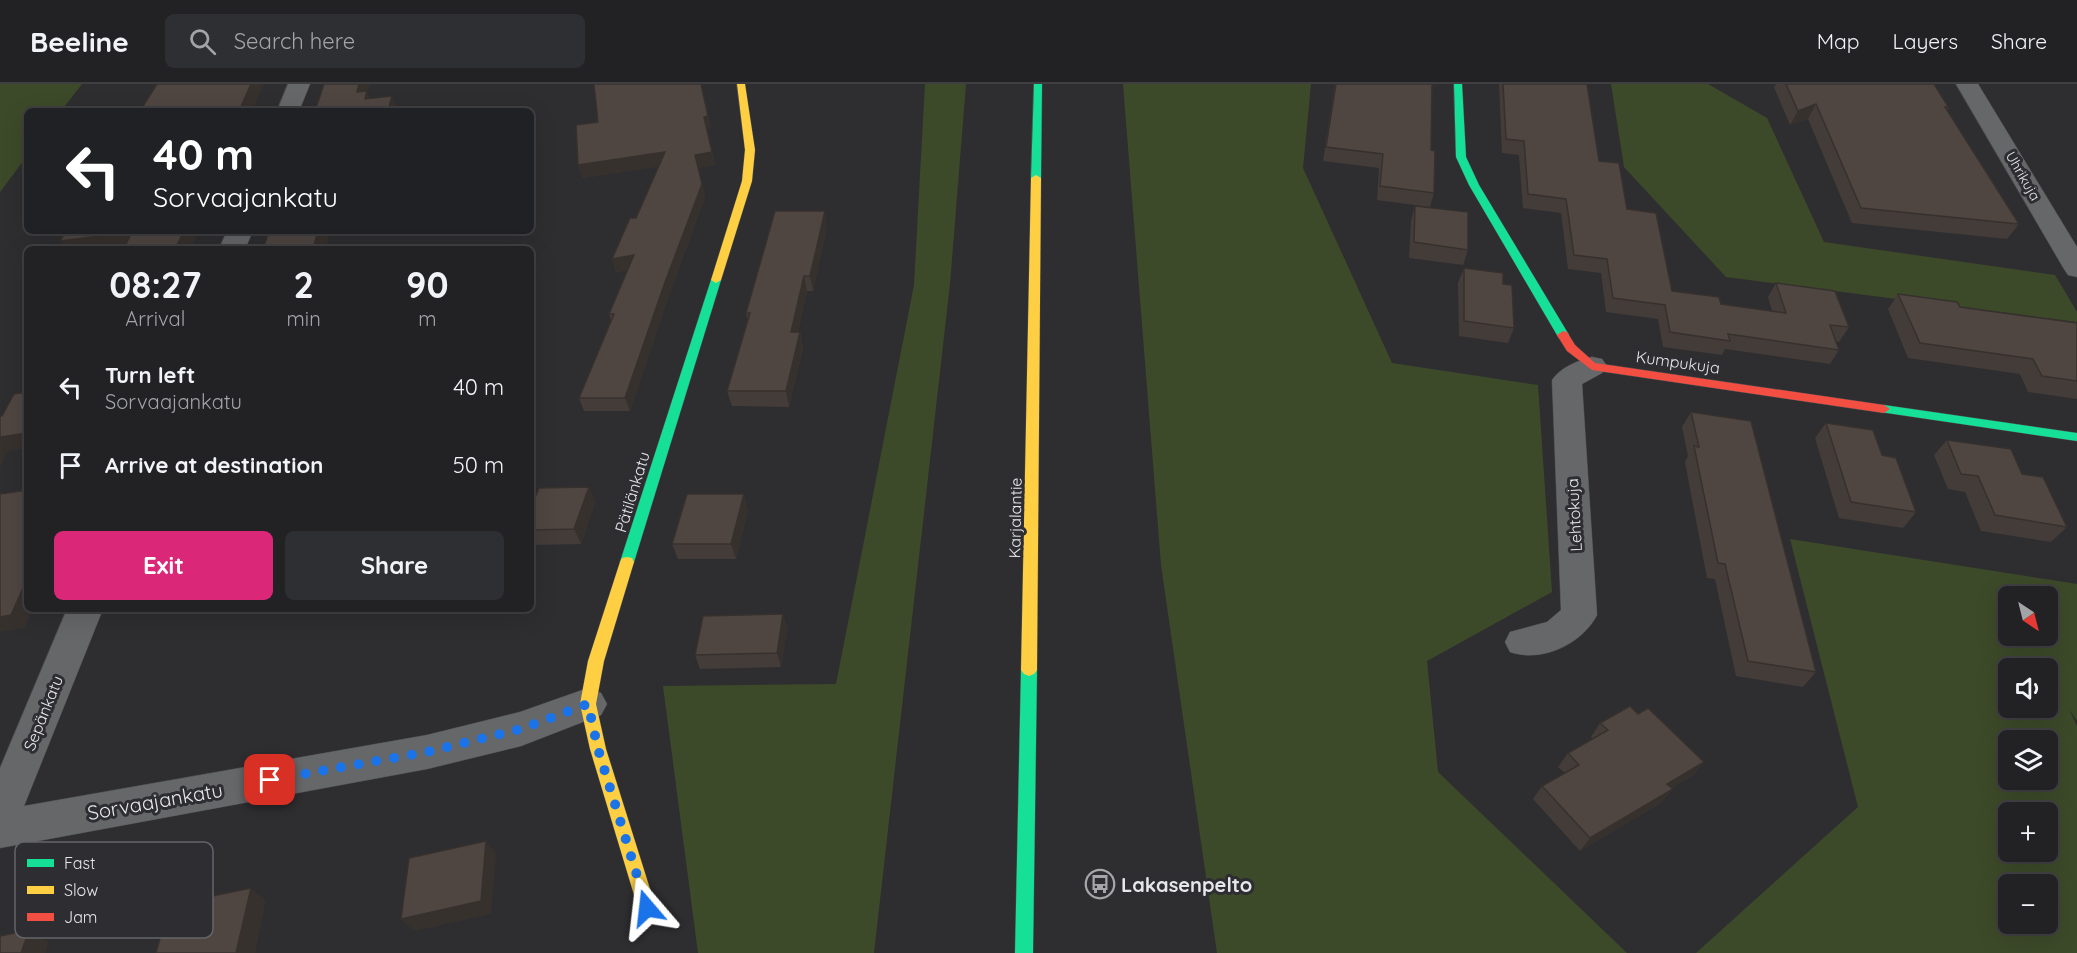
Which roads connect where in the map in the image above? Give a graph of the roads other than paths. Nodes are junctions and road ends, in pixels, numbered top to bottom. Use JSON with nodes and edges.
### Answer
{"nodes":[{"id":1,"x":299,"y":84,"type":"edge"},
{"id":2,"x":741,"y":84,"type":"edge"},
{"id":3,"x":1038,"y":84,"type":"edge"},
{"id":4,"x":1458,"y":84,"type":"edge"},
{"id":5,"x":1967,"y":84,"type":"edge"},
{"id":6,"x":289,"y":108,"type":"edge"},
{"id":7,"x":2077,"y":269,"type":"edge"},
{"id":8,"x":1592,"y":366,"type":"junction"},
{"id":9,"x":2077,"y":438,"type":"edge"},
{"id":10,"x":84,"y":612,"type":"edge"},
{"id":11,"x":1523,"y":642,"type":"dead end"},
{"id":12,"x":588,"y":704,"type":"junction"},
{"id":13,"x":0,"y":816,"type":"edge"},
{"id":14,"x":0,"y":829,"type":"edge"},
{"id":15,"x":647,"y":908,"type":"dead end"},
{"id":16,"x":1024,"y":953,"type":"edge"}],
"edges":[{"from":1,"to":6,"type":"street"},
{"from":2,"to":12,"type":"street","name":"Pätilänkatu"},
{"from":3,"to":16,"type":"street","name":"Karjalantie"},
{"from":4,"to":8,"type":"street"},
{"from":5,"to":7,"type":"street","name":"Uhrikuja"},
{"from":8,"to":9,"type":"street","name":"Kumpukuja"},
{"from":8,"to":11,"type":"street","name":"Lehtokuja"},
{"from":10,"to":13,"type":"street","name":"Sepänkatu"},
{"from":12,"to":14,"type":"street","name":"Sorvaajankatu"},
{"from":12,"to":15,"type":"street","name":"Pätilänkatu"}]}
